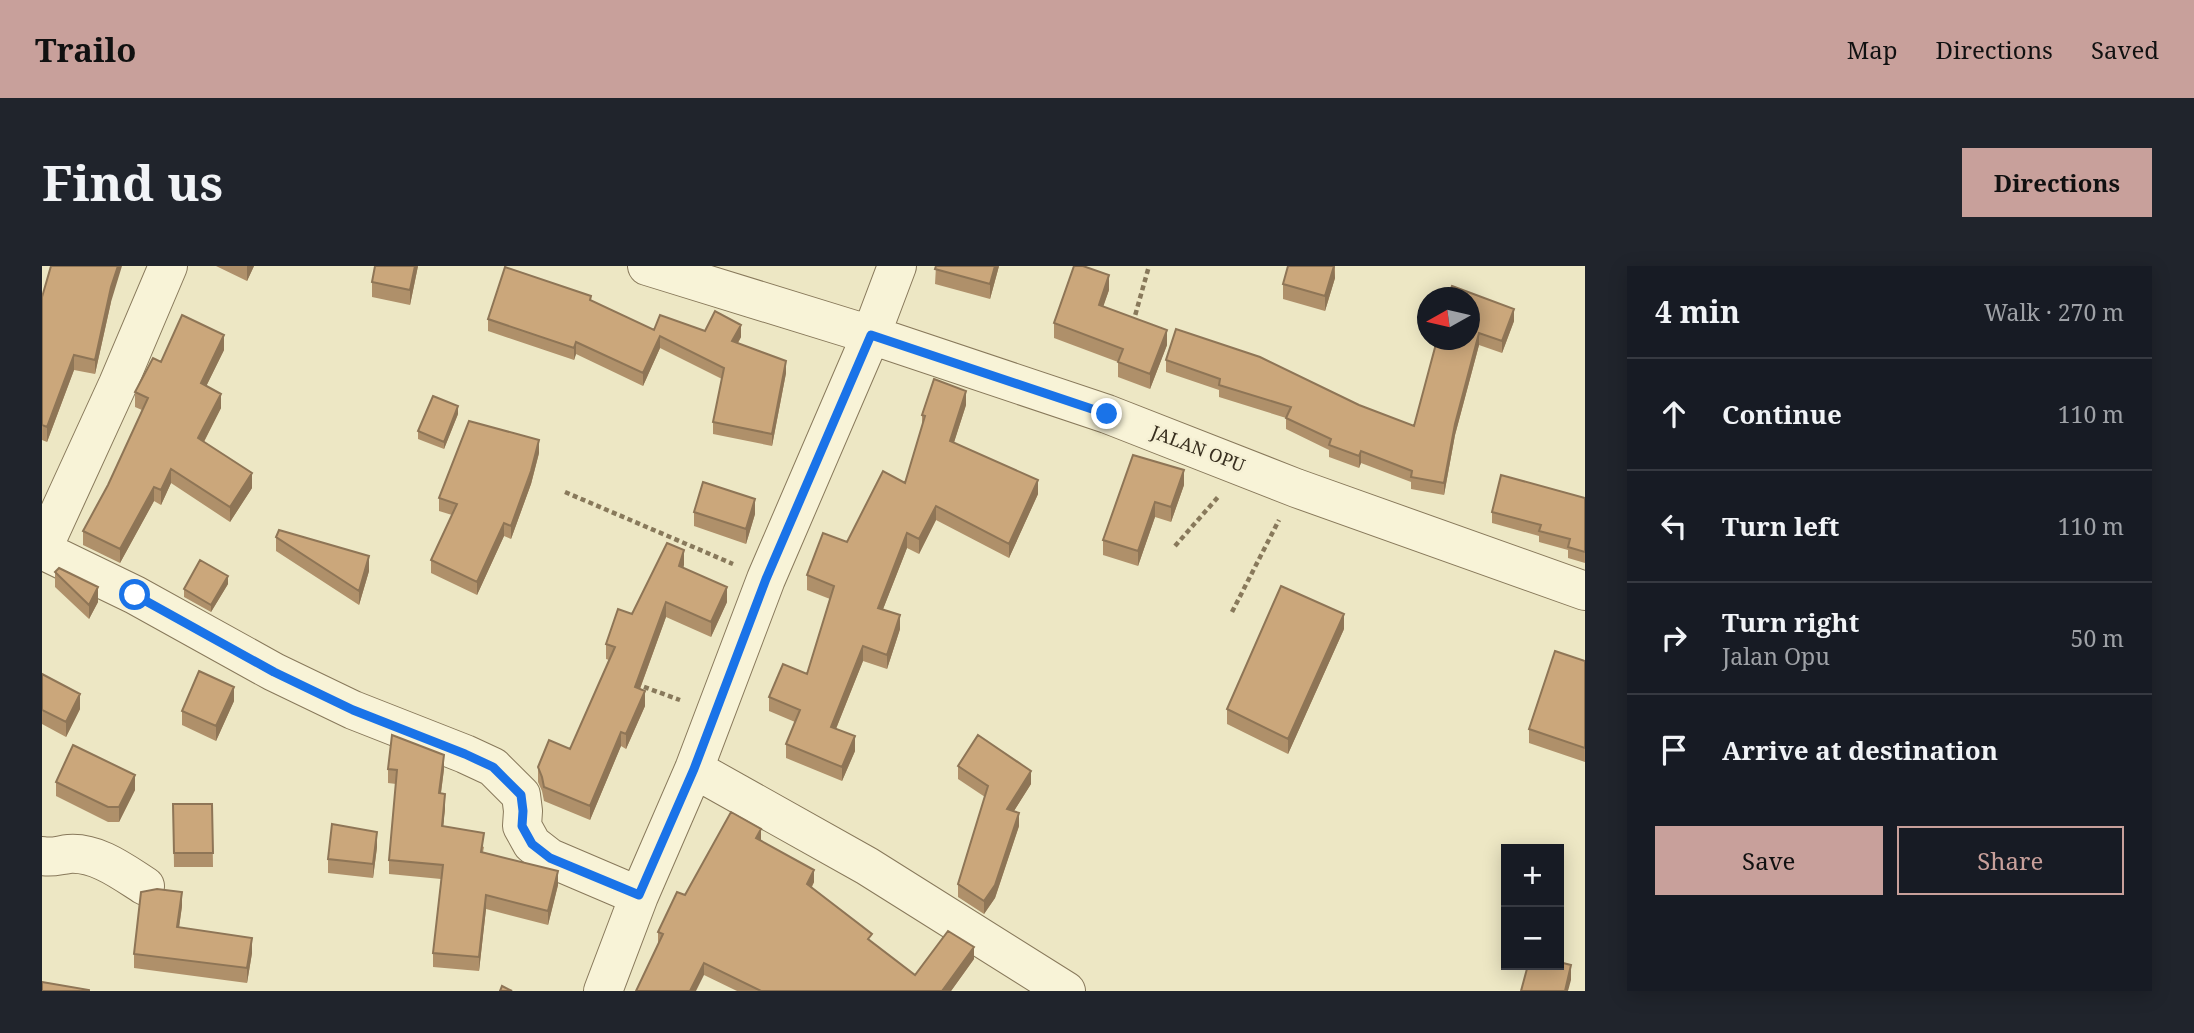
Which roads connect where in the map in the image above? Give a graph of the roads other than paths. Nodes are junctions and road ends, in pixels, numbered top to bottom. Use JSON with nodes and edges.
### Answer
{"nodes":[{"id":1,"x":168,"y":266,"type":"edge"},
{"id":2,"x":646,"y":266,"type":"edge"},
{"id":3,"x":897,"y":266,"type":"edge"},
{"id":4,"x":871,"y":335,"type":"junction"},
{"id":5,"x":42,"y":550,"type":"edge"},
{"id":6,"x":1585,"y":591,"type":"edge"},
{"id":7,"x":694,"y":769,"type":"junction"},
{"id":8,"x":42,"y":856,"type":"edge"},
{"id":9,"x":145,"y":886,"type":"dead end"},
{"id":10,"x":639,"y":895,"type":"junction"},
{"id":11,"x":603,"y":991,"type":"edge"},
{"id":12,"x":1066,"y":991,"type":"edge"}],
"edges":[{"from":1,"to":5,"type":"street"},
{"from":2,"to":4,"type":"street","name":"JALAN OPU"},
{"from":3,"to":4,"type":"street"},
{"from":4,"to":6,"type":"street","name":"JALAN OPU"},
{"from":4,"to":7,"type":"street"},
{"from":5,"to":10,"type":"street"},
{"from":7,"to":10,"type":"street"},
{"from":7,"to":12,"type":"street"},
{"from":8,"to":9,"type":"street"},
{"from":10,"to":11,"type":"street"}]}
